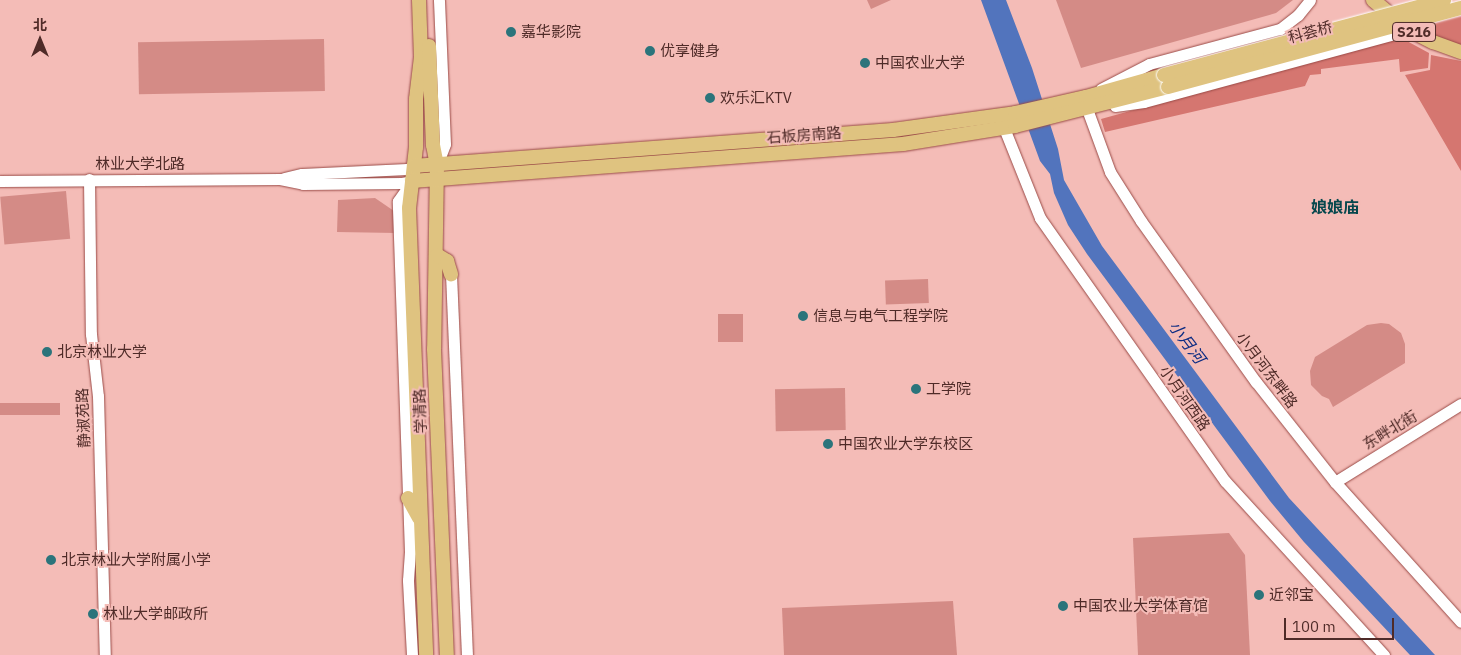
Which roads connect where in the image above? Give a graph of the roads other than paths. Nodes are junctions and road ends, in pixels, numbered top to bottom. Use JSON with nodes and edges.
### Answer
{"nodes":[{"id":1,"x":419,"y":0,"type":"edge"},
{"id":2,"x":428,"y":0,"type":"edge"},
{"id":3,"x":439,"y":0,"type":"edge"},
{"id":4,"x":1310,"y":0,"type":"edge"},
{"id":5,"x":1373,"y":0,"type":"edge"},
{"id":6,"x":1444,"y":0,"type":"edge"},
{"id":7,"x":1461,"y":8,"type":"edge"},
{"id":8,"x":1409,"y":30,"type":"junction"},
{"id":9,"x":1461,"y":52,"type":"edge"},
{"id":10,"x":1166,"y":81,"type":"junction"},
{"id":11,"x":1087,"y":105,"type":"junction"},
{"id":12,"x":1018,"y":119,"type":"junction"},
{"id":13,"x":1004,"y":128,"type":"junction"},
{"id":14,"x":414,"y":166,"type":"junction"},
{"id":15,"x":436,"y":172,"type":"junction"},
{"id":16,"x":89,"y":179,"type":"junction"},
{"id":17,"x":280,"y":179,"type":"junction"},
{"id":18,"x":0,"y":180,"type":"edge"},
{"id":19,"x":412,"y":181,"type":"junction"},
{"id":20,"x":437,"y":256,"type":"junction"},
{"id":21,"x":451,"y":274,"type":"joint"},
{"id":22,"x":1461,"y":404,"type":"edge"},
{"id":23,"x":1334,"y":482,"type":"junction"},
{"id":24,"x":408,"y":498,"type":"junction"},
{"id":25,"x":420,"y":520,"type":"junction"},
{"id":26,"x":1461,"y":622,"type":"edge"},
{"id":27,"x":104,"y":655,"type":"edge"},
{"id":28,"x":412,"y":655,"type":"edge"},
{"id":29,"x":426,"y":655,"type":"edge"},
{"id":30,"x":447,"y":655,"type":"edge"},
{"id":31,"x":467,"y":655,"type":"edge"},
{"id":32,"x":1384,"y":655,"type":"edge"}],
"edges":[{"from":1,"to":14,"type":"main road","name":"学清路"},
{"from":2,"to":15,"type":"main road","name":"学清路"},
{"from":3,"to":15,"type":"street","name":"学清路"},
{"from":4,"to":11,"type":"street"},
{"from":5,"to":8,"type":"main road","number":"S216"},
{"from":6,"to":10,"type":"main road","name":"科荟桥","bridge":true},
{"from":7,"to":10,"type":"main road","name":"科荟桥","bridge":true},
{"from":8,"to":9,"type":"main road","number":"S216"},
{"from":8,"to":11,"type":"street"},
{"from":10,"to":11,"type":"main road","name":"石板房南路"},
{"from":11,"to":12,"type":"main road","name":"石板房南路"},
{"from":11,"to":23,"type":"street","name":"小月河东畔路"},
{"from":12,"to":13,"type":"main road","name":"石板房南路"},
{"from":12,"to":15,"type":"main road","name":"石板房南路"},
{"from":13,"to":15,"type":"main road","name":"石板房南路"},
{"from":13,"to":32,"type":"street","name":"小月河西路"},
{"from":14,"to":15,"type":"main road"},
{"from":14,"to":17,"type":"street","name":"林业大学北路"},
{"from":14,"to":19,"type":"main road","name":"学清路"},
{"from":15,"to":19,"type":"main road"},
{"from":15,"to":20,"type":"main road","name":"学清路"},
{"from":16,"to":17,"type":"street","name":"林业大学北路"},
{"from":16,"to":18,"type":"street","name":"林业大学北路"},
{"from":16,"to":27,"type":"street","name":"静淑苑路"},
{"from":17,"to":19,"type":"street","name":"林业大学北路"},
{"from":19,"to":24,"type":"street","name":"学清路"},
{"from":19,"to":25,"type":"main road","name":"学清路"},
{"from":20,"to":21,"type":"main road"},
{"from":20,"to":30,"type":"main road","name":"学清路"},
{"from":21,"to":31,"type":"street"},
{"from":22,"to":23,"type":"street","name":"东畔北街"},
{"from":23,"to":26,"type":"street","name":"小月河东畔路"},
{"from":24,"to":25,"type":"main road"},
{"from":24,"to":28,"type":"street","name":"学清路"},
{"from":25,"to":29,"type":"main road","name":"学清路"}]}
